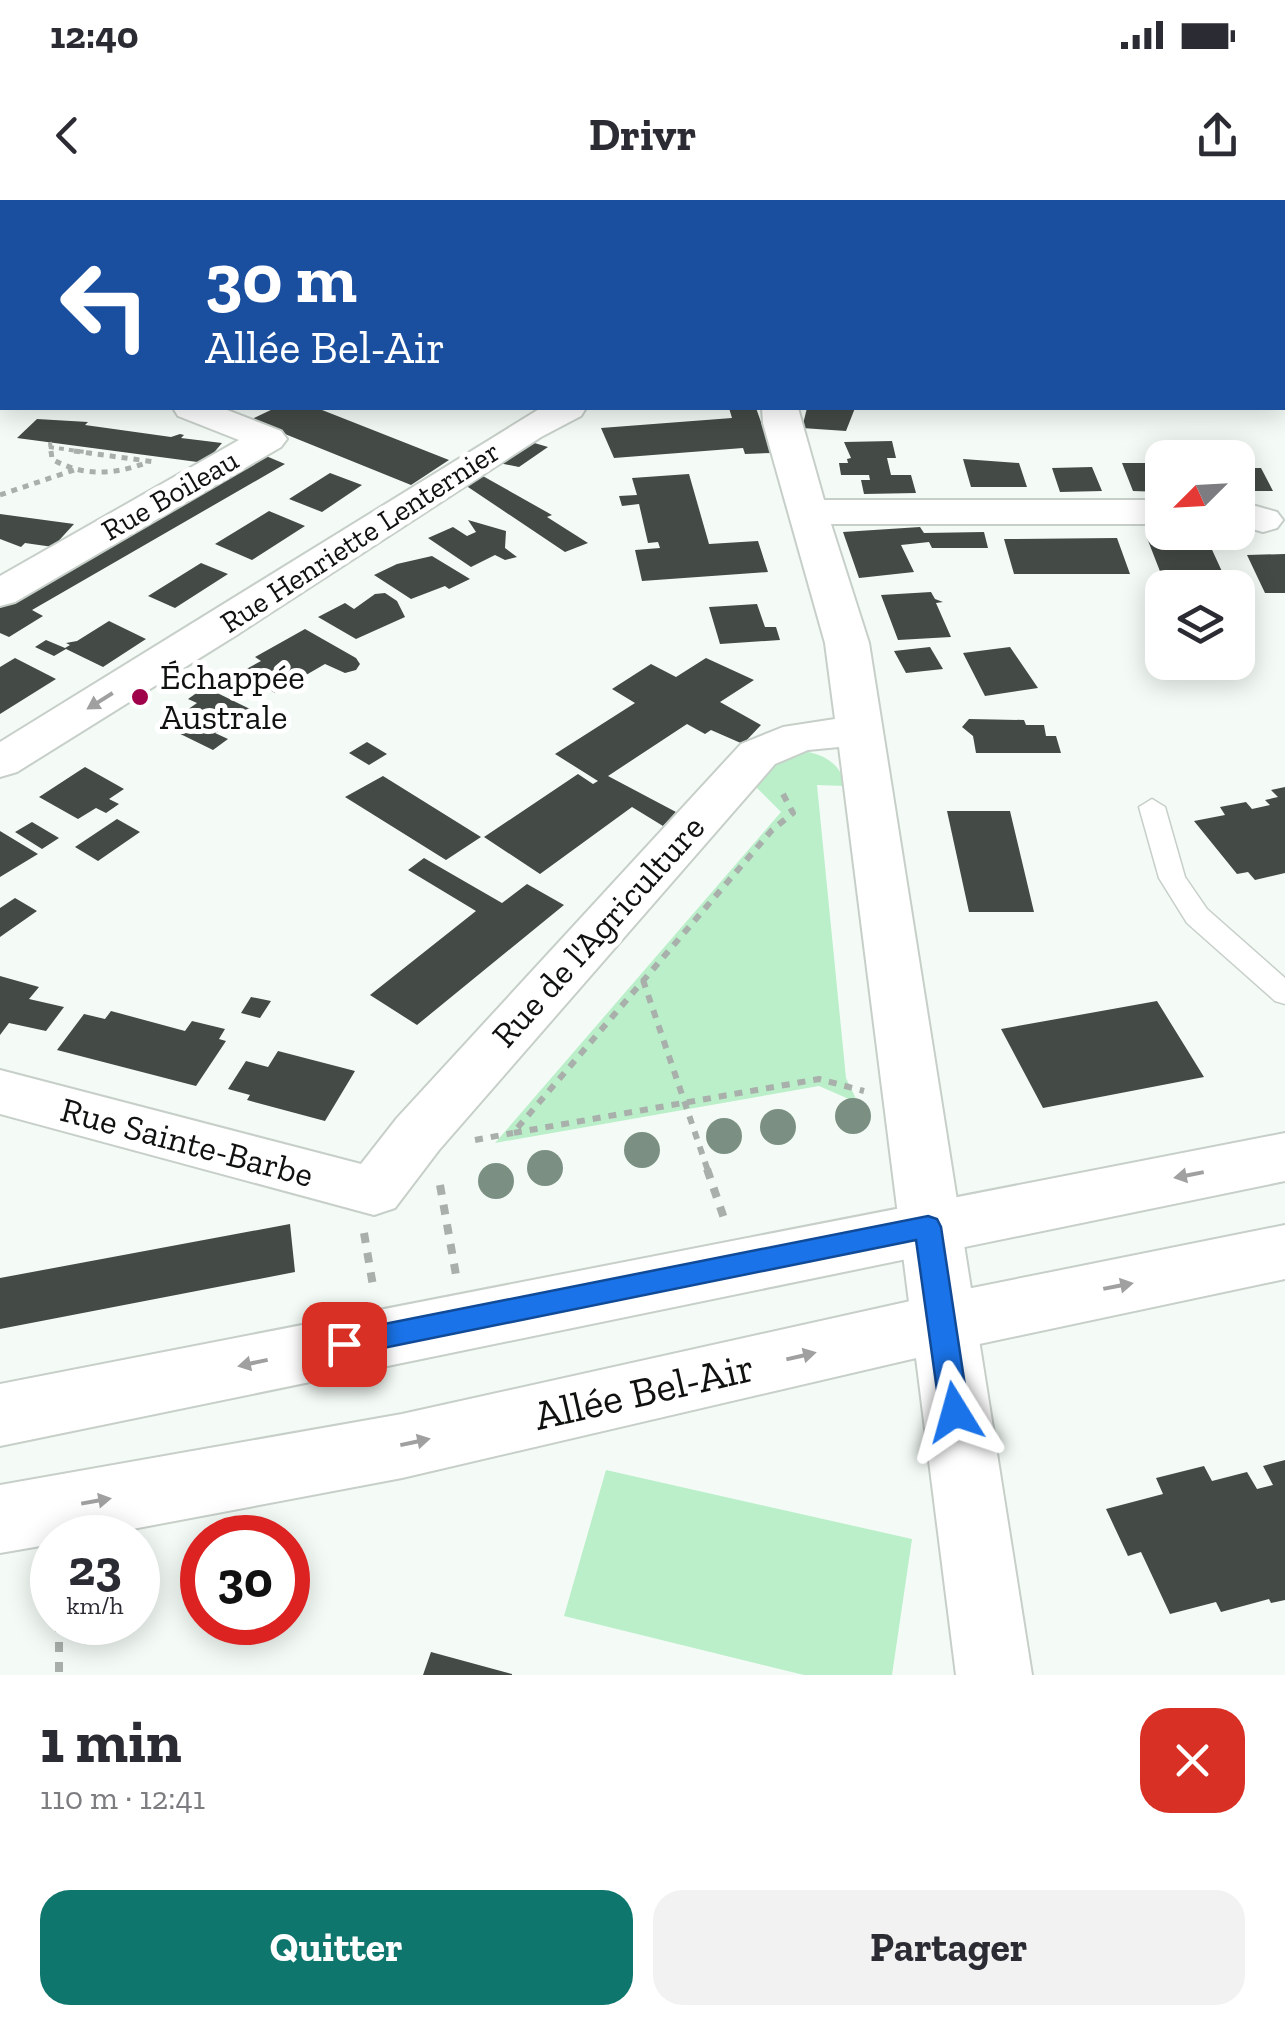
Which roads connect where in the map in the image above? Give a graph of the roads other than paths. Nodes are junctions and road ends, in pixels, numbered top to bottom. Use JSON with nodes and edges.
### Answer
{"nodes":[{"id":1,"x":196,"y":410,"type":"edge"},
{"id":2,"x":564,"y":410,"type":"edge"},
{"id":3,"x":780,"y":410,"type":"edge"},
{"id":4,"x":810,"y":512,"type":"junction"},
{"id":5,"x":1145,"y":512,"type":"edge"},
{"id":6,"x":0,"y":593,"type":"edge"},
{"id":7,"x":858,"y":731,"type":"junction"},
{"id":8,"x":0,"y":762,"type":"edge"},
{"id":9,"x":1152,"y":807,"type":"dead end"},
{"id":10,"x":1285,"y":994,"type":"edge"},
{"id":11,"x":0,"y":1092,"type":"edge"},
{"id":12,"x":1285,"y":1157,"type":"edge"},
{"id":13,"x":367,"y":1202,"type":"joint"},
{"id":14,"x":928,"y":1227,"type":"junction"},
{"id":15,"x":1285,"y":1252,"type":"edge"},
{"id":16,"x":942,"y":1323,"type":"junction"},
{"id":17,"x":0,"y":1415,"type":"edge"},
{"id":18,"x":0,"y":1519,"type":"edge"},
{"id":19,"x":994,"y":1675,"type":"edge"}],
"edges":[{"from":1,"to":6,"type":"street","name":"Rue Boileau"},
{"from":2,"to":8,"type":"street","name":"Rue Henriette Lenternier","one_way":true},
{"from":3,"to":4,"type":"street"},
{"from":4,"to":5,"type":"street"},
{"from":4,"to":7,"type":"street"},
{"from":7,"to":13,"type":"street","name":"Rue de l'Agriculture"},
{"from":7,"to":14,"type":"street"},
{"from":9,"to":10,"type":"lane"},
{"from":11,"to":13,"type":"street","name":"Rue Sainte-Barbe"},
{"from":12,"to":14,"type":"street","one_way":true},
{"from":14,"to":16,"type":"street"},
{"from":14,"to":17,"type":"street","one_way":true},
{"from":16,"to":15,"type":"street","name":"Allée Bel-Air","one_way":true},
{"from":18,"to":16,"type":"street","name":"Allée Bel-Air","one_way":true},
{"from":16,"to":19,"type":"street"}]}
